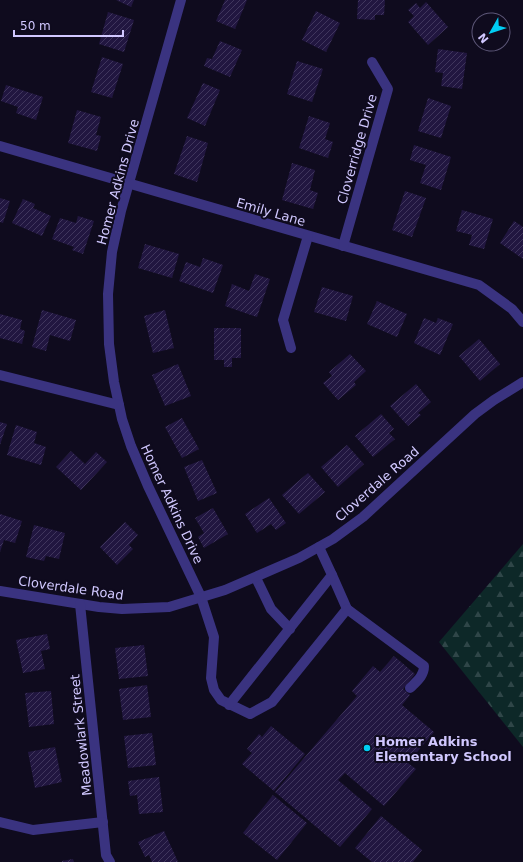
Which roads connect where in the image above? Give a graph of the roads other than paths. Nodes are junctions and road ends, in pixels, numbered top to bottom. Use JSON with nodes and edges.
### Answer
{"nodes":[{"id":1,"x":181,"y":0,"type":"edge"},
{"id":2,"x":372,"y":62,"type":"dead end"},
{"id":3,"x":0,"y":146,"type":"edge"},
{"id":4,"x":129,"y":185,"type":"junction"},
{"id":5,"x":308,"y":236,"type":"junction"},
{"id":6,"x":343,"y":246,"type":"junction"},
{"id":7,"x":523,"y":322,"type":"edge"},
{"id":8,"x":291,"y":348,"type":"dead end"},
{"id":9,"x":0,"y":375,"type":"edge"},
{"id":10,"x":523,"y":382,"type":"edge"},
{"id":11,"x":119,"y":405,"type":"junction"},
{"id":12,"x":319,"y":547,"type":"junction"},
{"id":13,"x":332,"y":575,"type":"junction"},
{"id":14,"x":256,"y":578,"type":"junction"},
{"id":15,"x":0,"y":591,"type":"edge"},
{"id":16,"x":201,"y":597,"type":"junction"},
{"id":17,"x":80,"y":604,"type":"junction"},
{"id":18,"x":347,"y":609,"type":"junction"},
{"id":19,"x":290,"y":629,"type":"junction"},
{"id":20,"x":410,"y":688,"type":"dead end"},
{"id":21,"x":229,"y":705,"type":"junction"},
{"id":22,"x":0,"y":822,"type":"edge"},
{"id":23,"x":103,"y":822,"type":"junction"},
{"id":24,"x":110,"y":862,"type":"edge"}],
"edges":[{"from":1,"to":4,"type":"street","name":"Homer Adkins Drive"},
{"from":2,"to":6,"type":"street","name":"Cloverridge Drive"},
{"from":3,"to":4,"type":"street","name":"Emily Lane"},
{"from":4,"to":5,"type":"street","name":"Emily Lane"},
{"from":4,"to":11,"type":"street","name":"Homer Adkins Drive"},
{"from":5,"to":6,"type":"street","name":"Emily Lane"},
{"from":5,"to":8,"type":"street"},
{"from":6,"to":7,"type":"street","name":"Emily Lane"},
{"from":9,"to":11,"type":"street"},
{"from":10,"to":12,"type":"street","name":"Cloverdale Road"},
{"from":11,"to":16,"type":"street","name":"Homer Adkins Drive"},
{"from":12,"to":13,"type":"street"},
{"from":12,"to":14,"type":"street","name":"Cloverdale Road"},
{"from":13,"to":18,"type":"street"},
{"from":13,"to":19,"type":"street"},
{"from":14,"to":16,"type":"street","name":"Cloverdale Road"},
{"from":14,"to":19,"type":"street"},
{"from":15,"to":17,"type":"street","name":"Cloverdale Road"},
{"from":16,"to":17,"type":"street","name":"Cloverdale Road"},
{"from":16,"to":21,"type":"street","name":"Homer Adkins Drive"},
{"from":17,"to":23,"type":"street","name":"Meadowlark Street"},
{"from":18,"to":20,"type":"street"},
{"from":18,"to":21,"type":"street"},
{"from":19,"to":21,"type":"street"},
{"from":22,"to":23,"type":"street"},
{"from":23,"to":24,"type":"street","name":"Meadowlark Street"}]}
